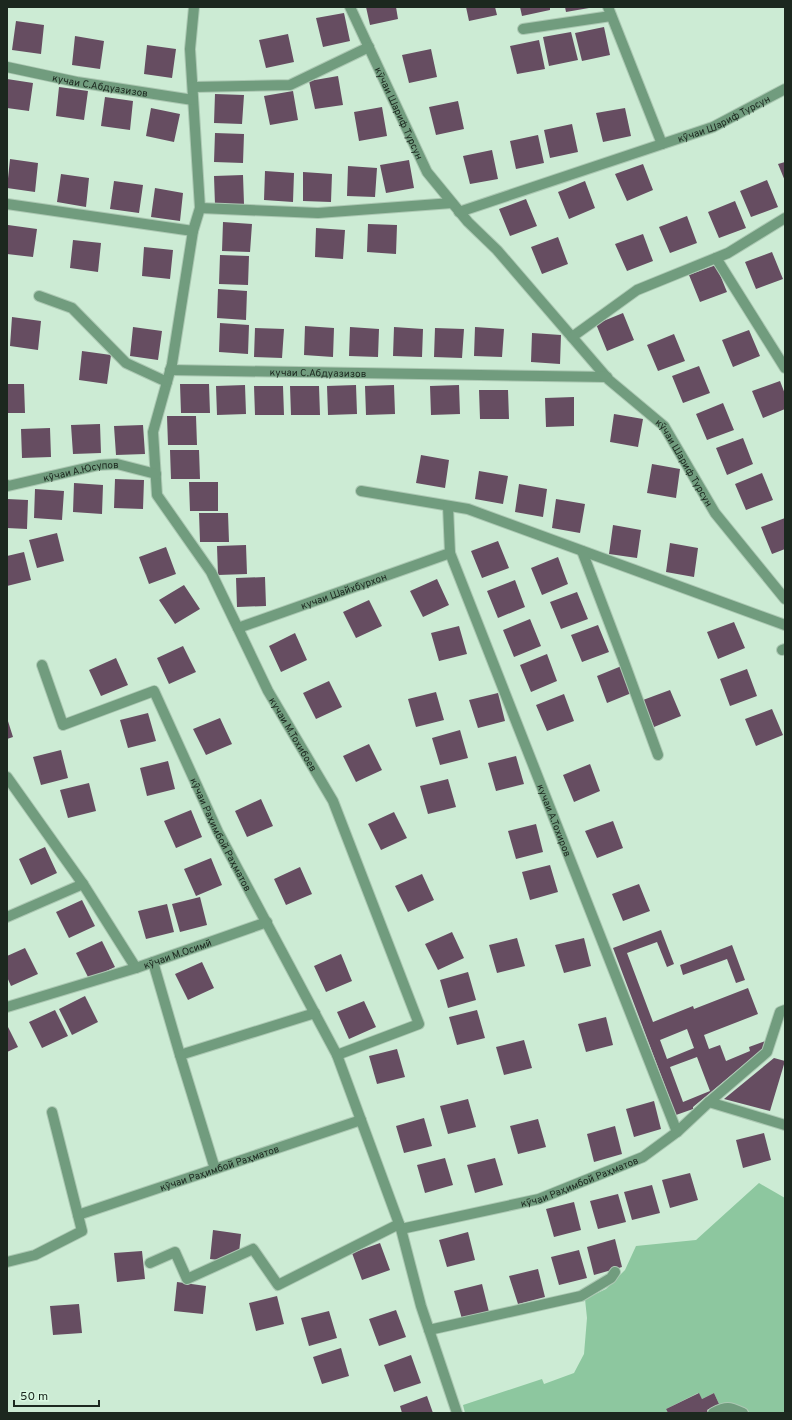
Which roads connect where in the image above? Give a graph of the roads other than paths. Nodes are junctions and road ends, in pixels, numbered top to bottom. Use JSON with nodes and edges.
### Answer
{"nodes":[{"id":1,"x":194,"y":7,"type":"edge"},
{"id":2,"x":350,"y":7,"type":"edge"},
{"id":3,"x":610,"y":12,"type":"edge"},
{"id":4,"x":523,"y":29,"type":"dead end"},
{"id":5,"x":369,"y":47,"type":"junction"},
{"id":6,"x":7,"y":67,"type":"edge"},
{"id":7,"x":193,"y":87,"type":"junction"},
{"id":8,"x":785,"y":89,"type":"edge"},
{"id":9,"x":194,"y":100,"type":"junction"},
{"id":10,"x":662,"y":144,"type":"junction"},
{"id":11,"x":452,"y":203,"type":"junction"},
{"id":12,"x":7,"y":204,"type":"edge"},
{"id":13,"x":200,"y":208,"type":"junction"},
{"id":14,"x":459,"y":212,"type":"junction"},
{"id":15,"x":785,"y":218,"type":"edge"},
{"id":16,"x":194,"y":231,"type":"junction"},
{"id":17,"x":716,"y":258,"type":"junction"},
{"id":18,"x":39,"y":296,"type":"dead end"},
{"id":19,"x":572,"y":337,"type":"junction"},
{"id":20,"x":785,"y":368,"type":"edge"},
{"id":21,"x":170,"y":370,"type":"junction"},
{"id":22,"x":607,"y":376,"type":"junction"},
{"id":23,"x":167,"y":382,"type":"junction"},
{"id":24,"x":156,"y":474,"type":"junction"},
{"id":25,"x":7,"y":485,"type":"edge"},
{"id":26,"x":361,"y":490,"type":"dead end"},
{"id":27,"x":448,"y":506,"type":"junction"},
{"id":28,"x":582,"y":551,"type":"junction"},
{"id":29,"x":450,"y":553,"type":"junction"},
{"id":30,"x":785,"y":599,"type":"edge"},
{"id":31,"x":785,"y":625,"type":"edge"},
{"id":32,"x":238,"y":628,"type":"junction"},
{"id":33,"x":42,"y":666,"type":"dead end"},
{"id":34,"x":658,"y":755,"type":"dead end"},
{"id":35,"x":7,"y":777,"type":"edge"},
{"id":36,"x":83,"y":884,"type":"junction"},
{"id":37,"x":7,"y":917,"type":"edge"},
{"id":38,"x":267,"y":922,"type":"junction"},
{"id":39,"x":153,"y":962,"type":"junction"},
{"id":40,"x":136,"y":968,"type":"junction"},
{"id":41,"x":7,"y":1007,"type":"edge"},
{"id":42,"x":785,"y":1010,"type":"edge"},
{"id":43,"x":315,"y":1013,"type":"junction"},
{"id":44,"x":337,"y":1054,"type":"junction"},
{"id":45,"x":180,"y":1055,"type":"junction"},
{"id":46,"x":709,"y":1102,"type":"junction"},
{"id":47,"x":52,"y":1112,"type":"dead end"},
{"id":48,"x":361,"y":1120,"type":"junction"},
{"id":49,"x":785,"y":1125,"type":"edge"},
{"id":50,"x":677,"y":1132,"type":"junction"},
{"id":51,"x":215,"y":1169,"type":"junction"},
{"id":52,"x":78,"y":1215,"type":"junction"},
{"id":53,"x":400,"y":1227,"type":"junction"},
{"id":54,"x":7,"y":1262,"type":"edge"},
{"id":55,"x":150,"y":1263,"type":"dead end"},
{"id":56,"x":615,"y":1272,"type":"dead end"},
{"id":57,"x":429,"y":1330,"type":"junction"},
{"id":58,"x":457,"y":1413,"type":"edge"},
{"id":59,"x":713,"y":1413,"type":"edge"},
{"id":60,"x":743,"y":1413,"type":"edge"}],
"edges":[{"from":1,"to":7,"type":"street"},
{"from":2,"to":5,"type":"street","name":"кӯчаи Шариф Турсун"},
{"from":3,"to":4,"type":"street"},
{"from":3,"to":10,"type":"street"},
{"from":5,"to":7,"type":"street"},
{"from":5,"to":11,"type":"street","name":"кӯчаи Шариф Турсун"},
{"from":6,"to":9,"type":"street","name":"кучаи С.Абдуазизов"},
{"from":7,"to":9,"type":"street"},
{"from":8,"to":10,"type":"street","name":"кӯчаи Шариф Турсун"},
{"from":9,"to":13,"type":"street"},
{"from":10,"to":14,"type":"street","name":"кӯчаи Шариф Турсун"},
{"from":11,"to":13,"type":"street"},
{"from":11,"to":14,"type":"street","name":"кӯчаи Шариф Турсун"},
{"from":12,"to":16,"type":"street"},
{"from":13,"to":16,"type":"street"},
{"from":14,"to":19,"type":"street","name":"кӯчаи Шариф Турсун"},
{"from":15,"to":17,"type":"street"},
{"from":16,"to":21,"type":"street"},
{"from":17,"to":19,"type":"street"},
{"from":17,"to":20,"type":"street"},
{"from":18,"to":23,"type":"street"},
{"from":19,"to":22,"type":"street","name":"кӯчаи Шариф Турсун"},
{"from":21,"to":22,"type":"street","name":"кучаи С.Абдуазизов"},
{"from":21,"to":23,"type":"street","name":"кучаи М.Тохибоев"},
{"from":22,"to":30,"type":"street","name":"кӯчаи Шариф Турсун"},
{"from":23,"to":24,"type":"street","name":"кучаи М.Тохибоев"},
{"from":24,"to":25,"type":"street","name":"кӯчаи А.Юсупов"},
{"from":24,"to":32,"type":"street","name":"кучаи М.Тохибоев"},
{"from":26,"to":27,"type":"street"},
{"from":27,"to":28,"type":"street"},
{"from":27,"to":29,"type":"street","name":"кучаи А.Тохиров"},
{"from":28,"to":31,"type":"street"},
{"from":28,"to":34,"type":"street"},
{"from":29,"to":32,"type":"street","name":"кучаи Шайхбурхон"},
{"from":29,"to":50,"type":"street","name":"кучаи А.Тохиров"},
{"from":32,"to":44,"type":"street","name":"кучаи М.Тохибоев"},
{"from":33,"to":38,"type":"street","name":"кӯчаи Раҳимбой Раҳматов"},
{"from":35,"to":36,"type":"street","name":"кӯчаи М.Осимӣ"},
{"from":36,"to":37,"type":"street"},
{"from":36,"to":40,"type":"street","name":"кӯчаи М.Осимӣ"},
{"from":38,"to":39,"type":"street","name":"кӯчаи М.Осимӣ"},
{"from":38,"to":43,"type":"street","name":"кӯчаи Раҳимбой Раҳматов"},
{"from":39,"to":40,"type":"street","name":"кӯчаи М.Осимӣ"},
{"from":39,"to":45,"type":"street"},
{"from":40,"to":41,"type":"street"},
{"from":42,"to":46,"type":"street","name":"кӯчаи Раҳимбой Раҳматов"},
{"from":43,"to":44,"type":"street","name":"кӯчаи Раҳимбой Раҳматов"},
{"from":43,"to":45,"type":"street"},
{"from":44,"to":48,"type":"street","name":"кӯчаи Раҳимбой Раҳматов"},
{"from":45,"to":51,"type":"street"},
{"from":46,"to":49,"type":"street"},
{"from":46,"to":50,"type":"street","name":"кӯчаи Раҳимбой Раҳматов"},
{"from":47,"to":52,"type":"street"},
{"from":48,"to":51,"type":"street","name":"кӯчаи Раҳимбой Раҳматов"},
{"from":48,"to":53,"type":"street","name":"кӯчаи Раҳимбой Раҳматов"},
{"from":50,"to":53,"type":"street","name":"кӯчаи Раҳимбой Раҳматов"},
{"from":51,"to":52,"type":"street","name":"кӯчаи Раҳимбой Раҳматов"},
{"from":52,"to":54,"type":"street"},
{"from":53,"to":55,"type":"street","name":"кӯчаи Раҳимбой Раҳматов"},
{"from":53,"to":57,"type":"street","name":"кӯчаи Раҳимбой Раҳматов"},
{"from":56,"to":57,"type":"street"},
{"from":57,"to":58,"type":"street","name":"кӯчаи Раҳимбой Раҳматов"},
{"from":59,"to":60,"type":"street"}]}
